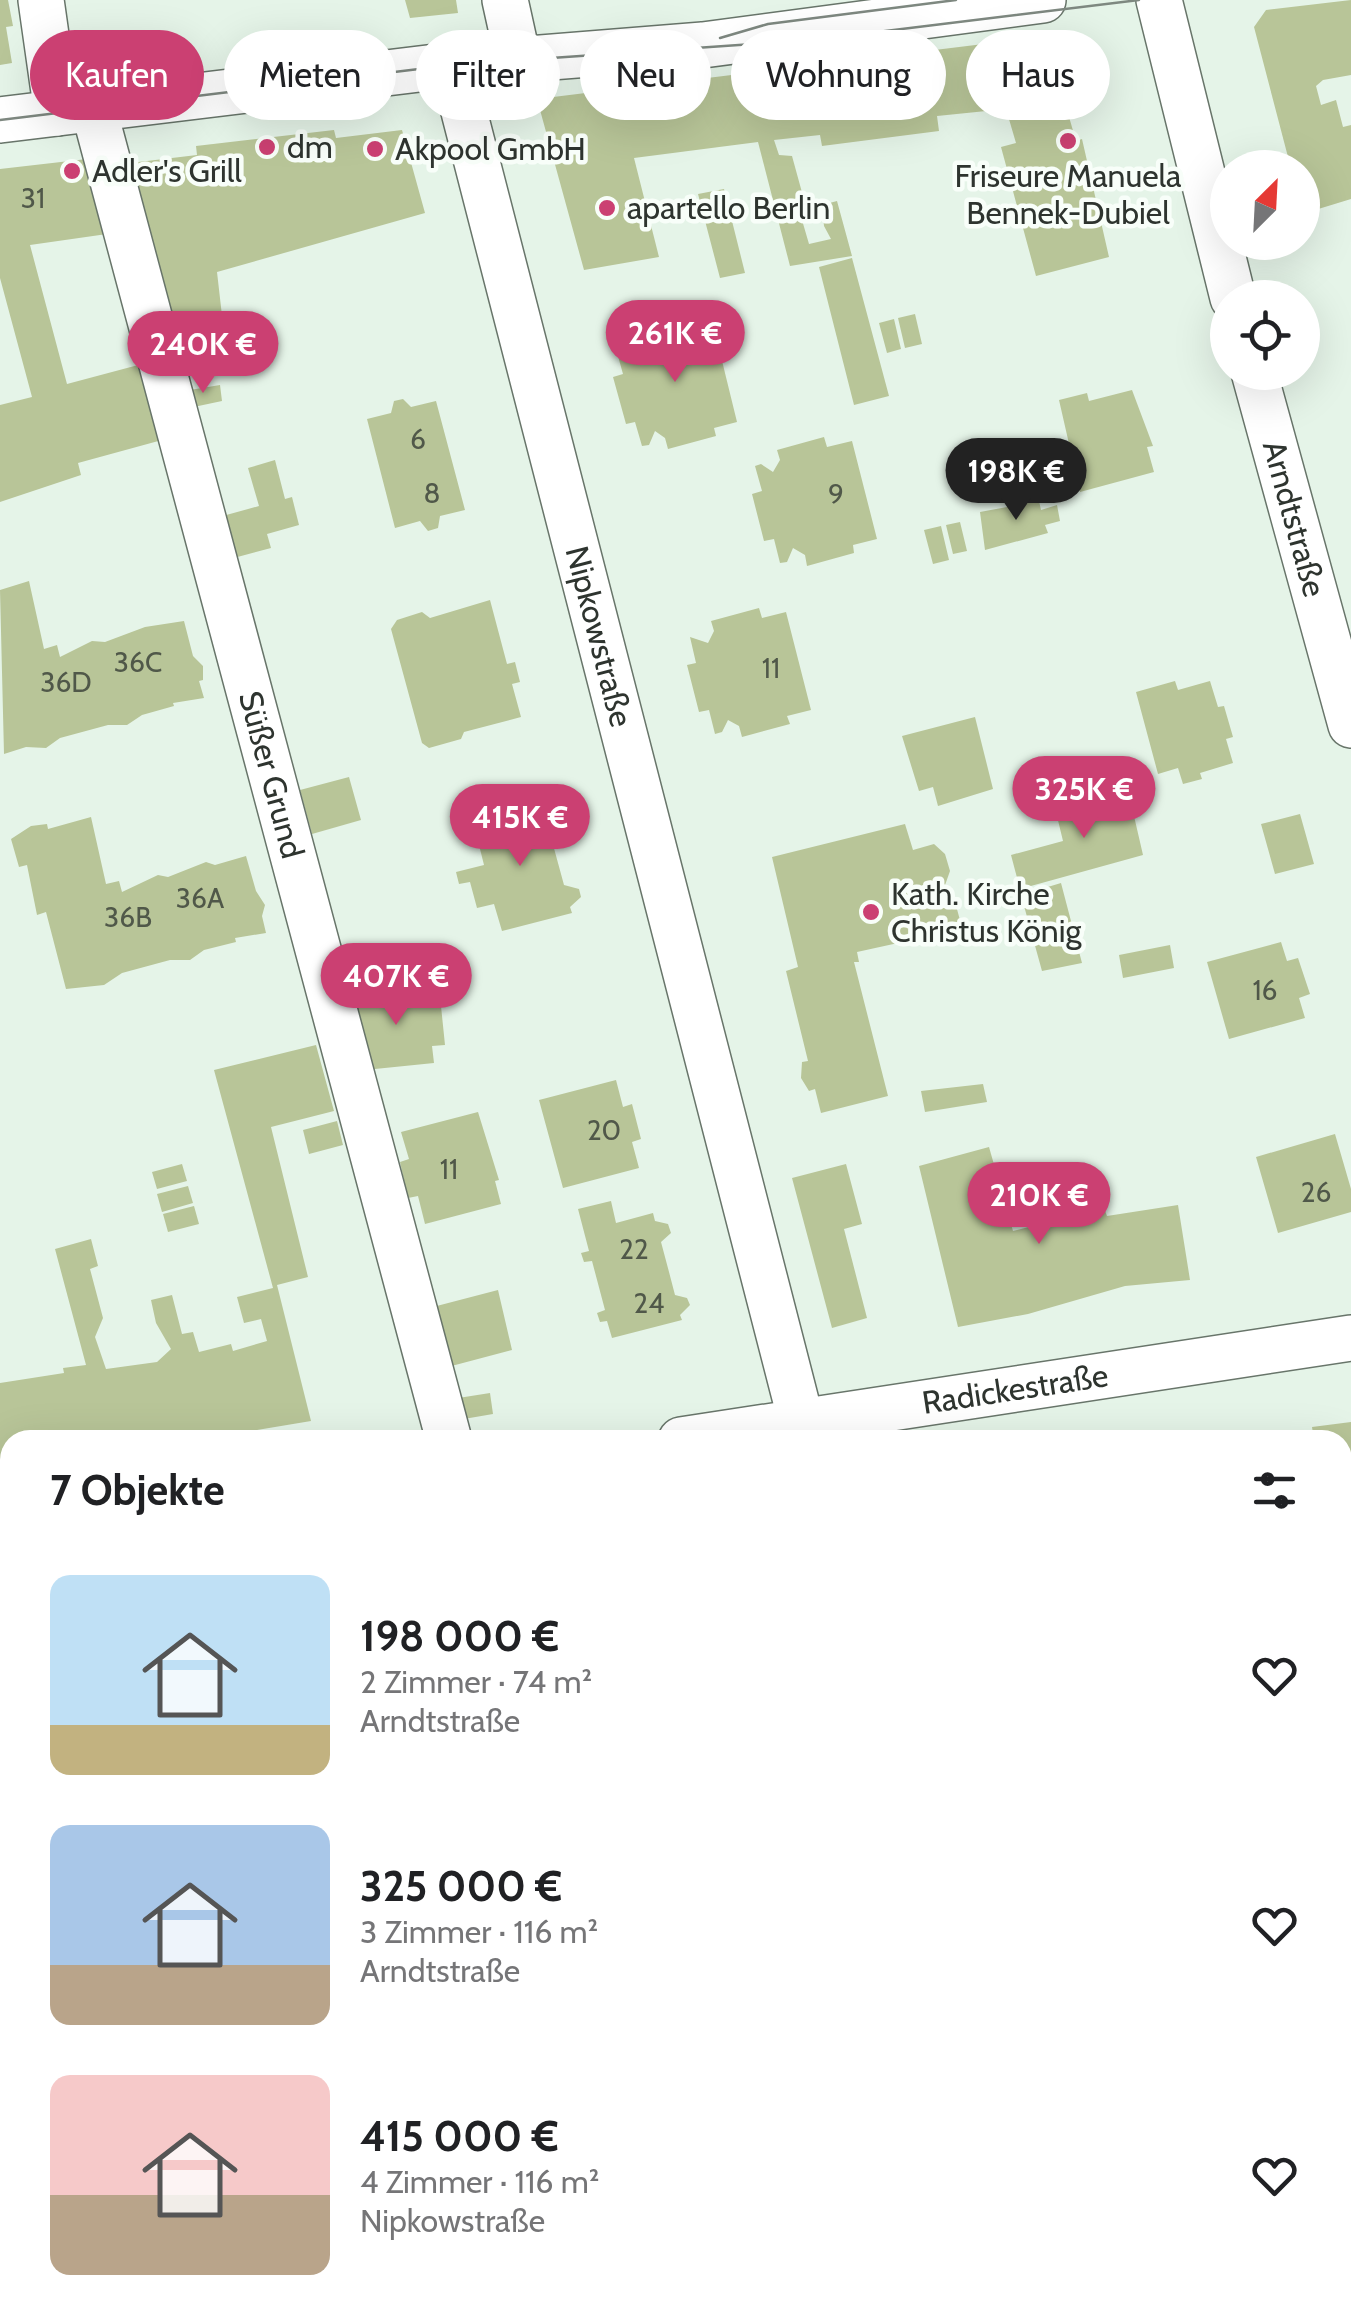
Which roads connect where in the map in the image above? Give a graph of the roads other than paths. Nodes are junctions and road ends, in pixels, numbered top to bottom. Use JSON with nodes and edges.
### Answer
{"nodes":[{"id":1,"x":41,"y":0,"type":"edge"},
{"id":2,"x":505,"y":0,"type":"edge"},
{"id":3,"x":1159,"y":0,"type":"edge"},
{"id":4,"x":1018,"y":2,"type":"edge"},
{"id":5,"x":50,"y":30,"type":"edge"},
{"id":6,"x":512,"y":30,"type":"edge"},
{"id":7,"x":560,"y":56,"type":"edge"},
{"id":8,"x":416,"y":70,"type":"edge"},
{"id":9,"x":204,"y":96,"type":"edge"},
{"id":10,"x":30,"y":117,"type":"edge"},
{"id":11,"x":0,"y":120,"type":"edge"},
{"id":12,"x":77,"y":120,"type":"edge"},
{"id":13,"x":466,"y":120,"type":"edge"},
{"id":14,"x":1229,"y":280,"type":"edge"},
{"id":15,"x":1259,"y":390,"type":"edge"},
{"id":16,"x":1351,"y":725,"type":"edge"},
{"id":17,"x":1351,"y":1338,"type":"edge"},
{"id":18,"x":446,"y":1430,"type":"edge"},
{"id":19,"x":803,"y":1430,"type":"edge"},
{"id":20,"x":816,"y":1430,"type":"edge"}],
"edges":[{"from":1,"to":5,"type":"street","name":"Süßer Grund"},
{"from":2,"to":6,"type":"street"},
{"from":3,"to":14,"type":"street"},
{"from":4,"to":7,"type":"street"},
{"from":8,"to":9,"type":"street"},
{"from":10,"to":11,"type":"street"},
{"from":12,"to":18,"type":"street","name":"Süßer Grund"},
{"from":13,"to":19,"type":"street","name":"Nipkowstraße"},
{"from":15,"to":16,"type":"street","name":"Arndtstraße"},
{"from":17,"to":20,"type":"street","name":"Radickestraße"}]}
